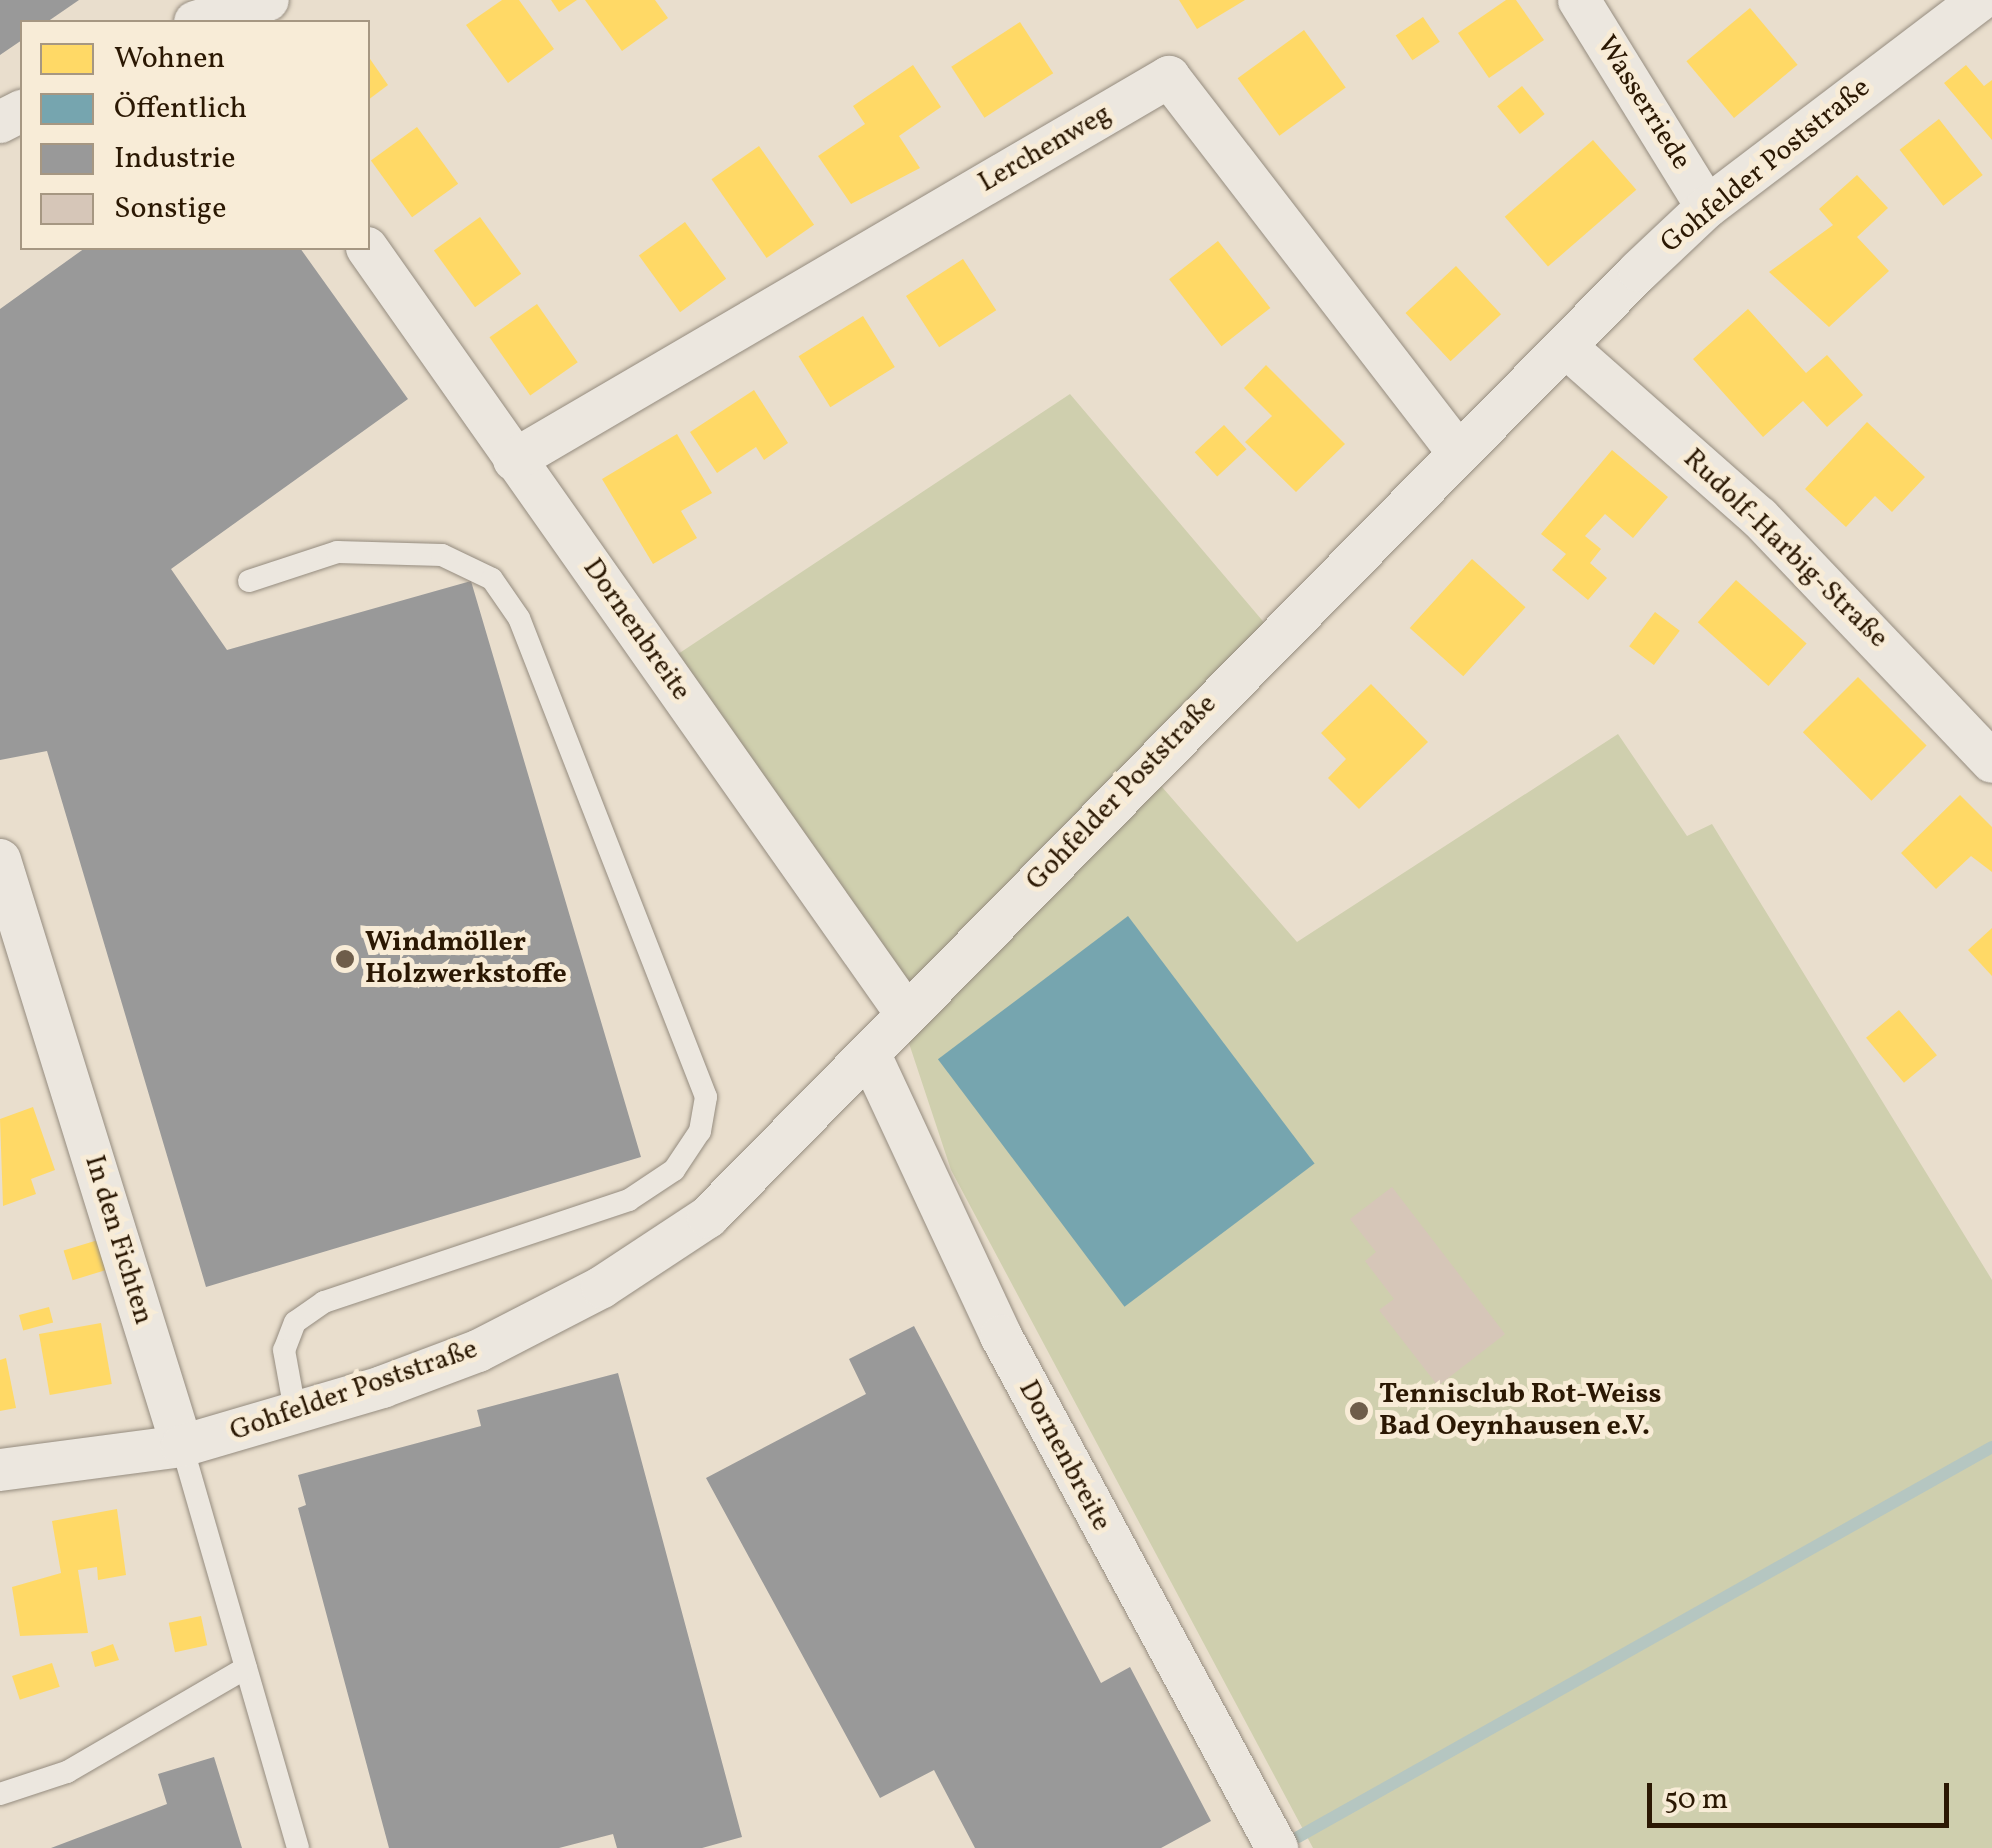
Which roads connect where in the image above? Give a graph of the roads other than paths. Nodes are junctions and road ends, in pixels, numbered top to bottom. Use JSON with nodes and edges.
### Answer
{"nodes":[{"id":1,"x":268,"y":0,"type":"edge"},
{"id":2,"x":1579,"y":0,"type":"edge"},
{"id":3,"x":1980,"y":0,"type":"edge"},
{"id":4,"x":196,"y":16,"type":"edge"},
{"id":5,"x":1707,"y":206,"type":"junction"},
{"id":6,"x":368,"y":250,"type":"edge"},
{"id":7,"x":1567,"y":348,"type":"junction"},
{"id":8,"x":1457,"y":451,"type":"junction"},
{"id":9,"x":514,"y":460,"type":"junction"},
{"id":10,"x":250,"y":581,"type":"dead end"},
{"id":11,"x":1992,"y":762,"type":"edge"},
{"id":12,"x":0,"y":860,"type":"edge"},
{"id":13,"x":905,"y":1012,"type":"junction"},
{"id":14,"x":870,"y":1055,"type":"junction"},
{"id":15,"x":296,"y":1416,"type":"junction"},
{"id":16,"x":182,"y":1446,"type":"junction"},
{"id":17,"x":0,"y":1470,"type":"edge"},
{"id":18,"x":246,"y":1668,"type":"junction"},
{"id":19,"x":0,"y":1794,"type":"edge"},
{"id":20,"x":298,"y":1848,"type":"edge"},
{"id":21,"x":1277,"y":1848,"type":"edge"}],
"edges":[{"from":1,"to":4,"type":"street"},
{"from":2,"to":5,"type":"street","name":"Wasserriede"},
{"from":3,"to":5,"type":"street","name":"Gohfelder Poststraße"},
{"from":5,"to":7,"type":"street","name":"Gohfelder Poststraße"},
{"from":6,"to":9,"type":"street","name":"Dornenbreite"},
{"from":7,"to":8,"type":"street","name":"Gohfelder Poststraße"},
{"from":7,"to":11,"type":"street","name":"Rudolf-Harbig-Straße"},
{"from":8,"to":9,"type":"street","name":"Lerchenweg"},
{"from":8,"to":13,"type":"street","name":"Gohfelder Poststraße"},
{"from":9,"to":13,"type":"street","name":"Dornenbreite"},
{"from":10,"to":15,"type":"lane"},
{"from":12,"to":16,"type":"street","name":"In den Fichten"},
{"from":13,"to":14,"type":"street","name":"Gohfelder Poststraße"},
{"from":14,"to":15,"type":"street","name":"Gohfelder Poststraße"},
{"from":14,"to":21,"type":"street","name":"Dornenbreite"},
{"from":15,"to":16,"type":"street","name":"Gohfelder Poststraße"},
{"from":16,"to":17,"type":"street"},
{"from":16,"to":18,"type":"lane"},
{"from":18,"to":19,"type":"lane"},
{"from":18,"to":20,"type":"lane"}]}
